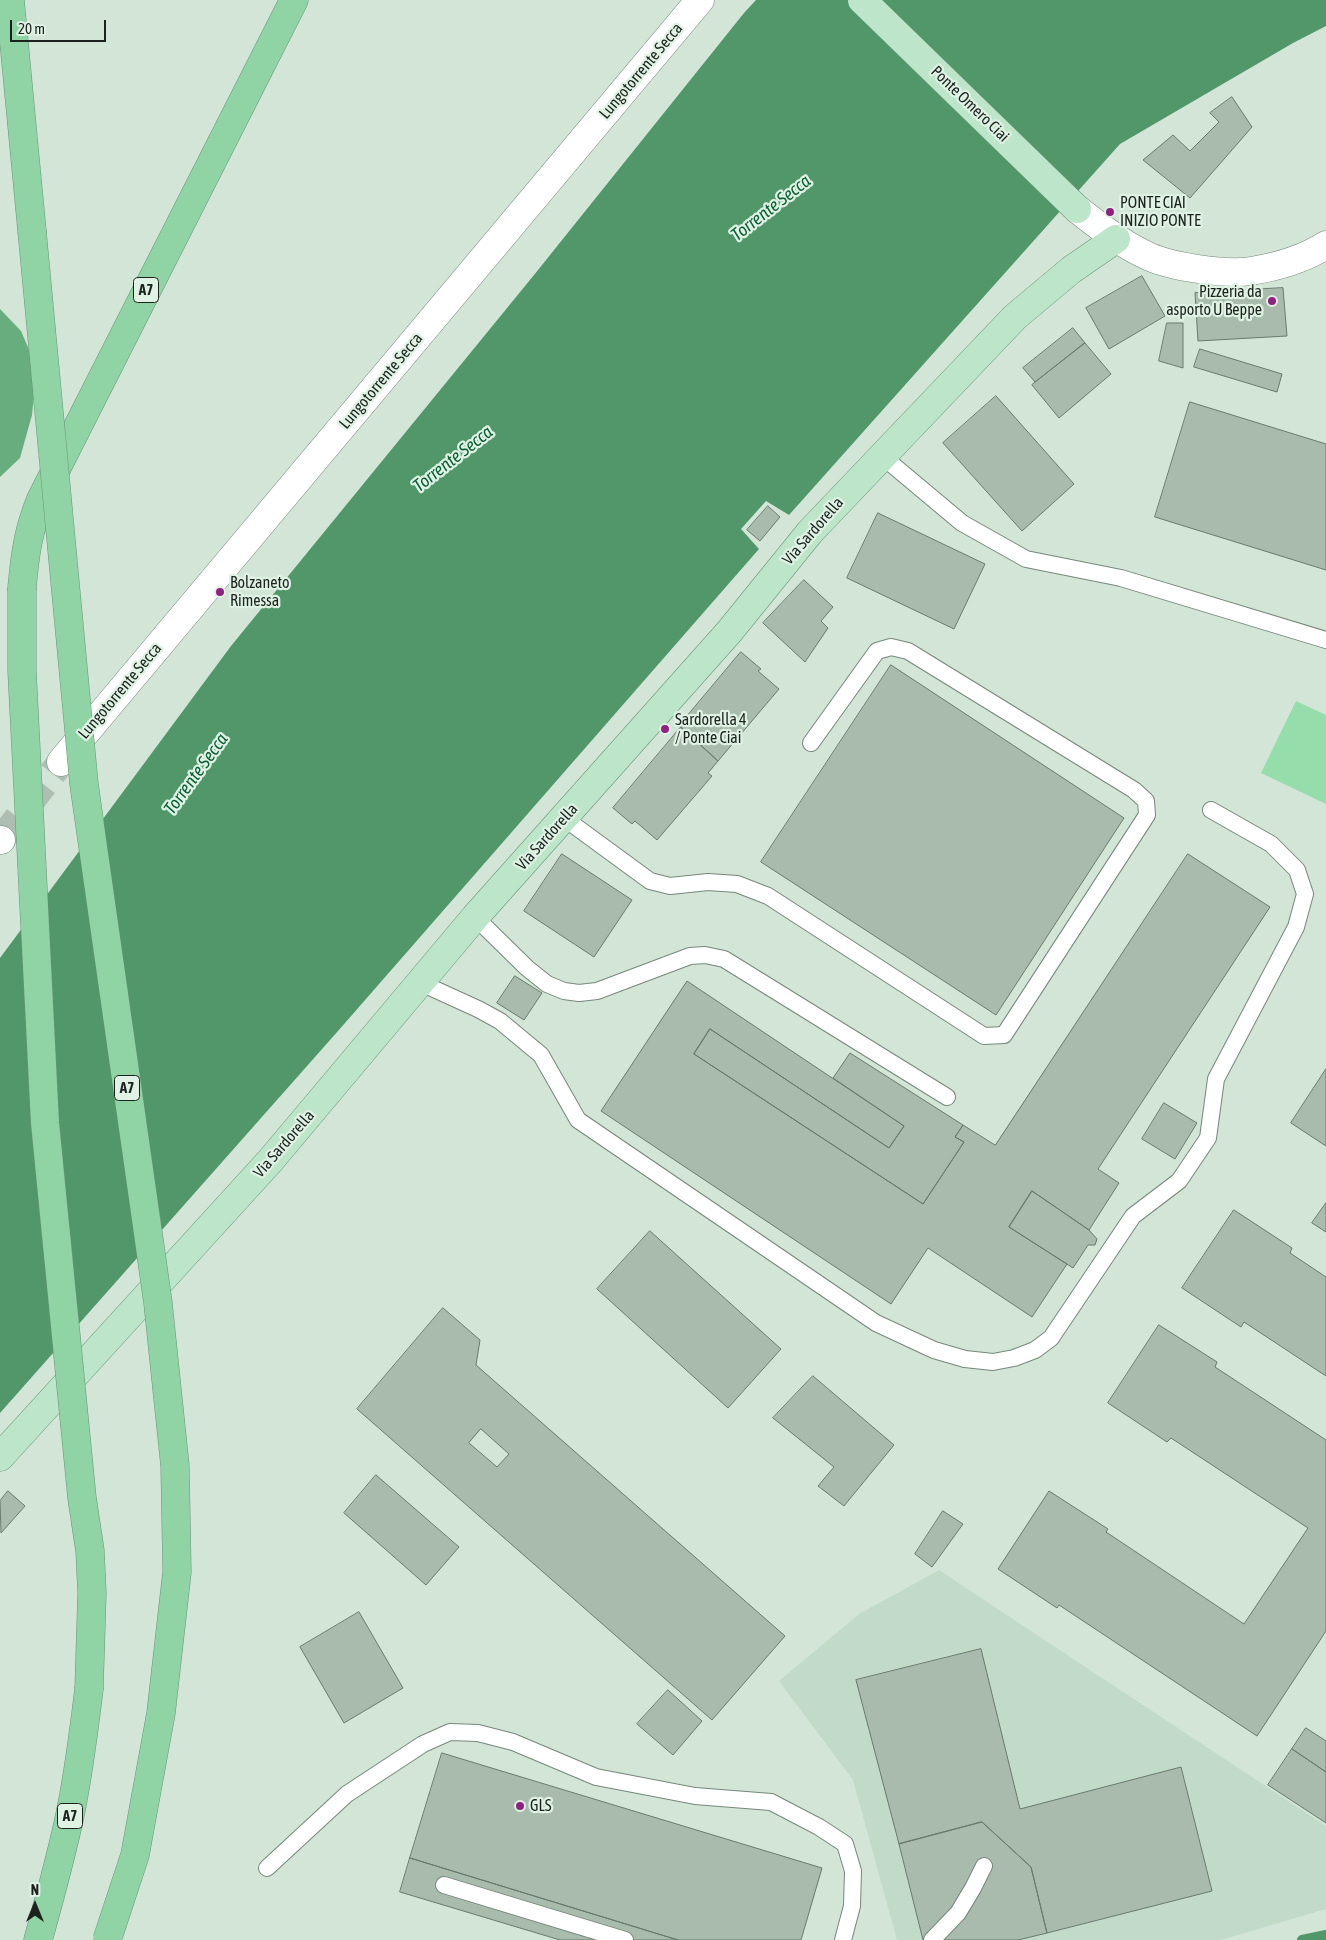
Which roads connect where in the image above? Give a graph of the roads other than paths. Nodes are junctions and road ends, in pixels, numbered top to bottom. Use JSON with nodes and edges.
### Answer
{"nodes":[{"id":1,"x":10,"y":0,"type":"edge"},
{"id":2,"x":294,"y":0,"type":"edge"},
{"id":3,"x":700,"y":0,"type":"edge"},
{"id":4,"x":862,"y":0,"type":"edge"},
{"id":5,"x":1116,"y":239,"type":"junction"},
{"id":6,"x":1326,"y":245,"type":"edge"},
{"id":7,"x":882,"y":456,"type":"junction"},
{"id":8,"x":1326,"y":640,"type":"edge"},
{"id":9,"x":811,"y":743,"type":"dead end"},
{"id":10,"x":61,"y":762,"type":"tunnel mouth"},
{"id":11,"x":1211,"y":810,"type":"dead end"},
{"id":12,"x":564,"y":818,"type":"junction"},
{"id":13,"x":475,"y":917,"type":"junction"},
{"id":14,"x":421,"y":982,"type":"junction"},
{"id":15,"x":946,"y":1096,"type":"dead end"},
{"id":16,"x":0,"y":1457,"type":"edge"},
{"id":17,"x":984,"y":1866,"type":"dead end"},
{"id":18,"x":267,"y":1868,"type":"dead end"},
{"id":19,"x":444,"y":1885,"type":"dead end"},
{"id":20,"x":38,"y":1940,"type":"edge"},
{"id":21,"x":107,"y":1940,"type":"edge"},
{"id":22,"x":625,"y":1940,"type":"edge"},
{"id":23,"x":843,"y":1940,"type":"edge"},
{"id":24,"x":932,"y":1940,"type":"edge"}],
"edges":[{"from":1,"to":21,"type":"highway","number":"A7","bridge":true},
{"from":2,"to":20,"type":"highway","number":"A7","bridge":true},
{"from":3,"to":10,"type":"main road","name":"Lungotorrente Secca"},
{"from":4,"to":5,"type":"main road","name":"Ponte Omero Ciai"},
{"from":5,"to":6,"type":"main road"},
{"from":5,"to":7,"type":"main road","name":"Via Sardorella"},
{"from":7,"to":8,"type":"lane"},
{"from":7,"to":12,"type":"main road","name":"Via Sardorella"},
{"from":9,"to":12,"type":"lane"},
{"from":11,"to":14,"type":"lane"},
{"from":12,"to":13,"type":"main road","name":"Via Sardorella"},
{"from":13,"to":14,"type":"main road","name":"Via Sardorella"},
{"from":13,"to":15,"type":"lane"},
{"from":14,"to":16,"type":"main road","name":"Via Sardorella"},
{"from":17,"to":24,"type":"lane"},
{"from":18,"to":23,"type":"lane"},
{"from":19,"to":22,"type":"lane"}]}
